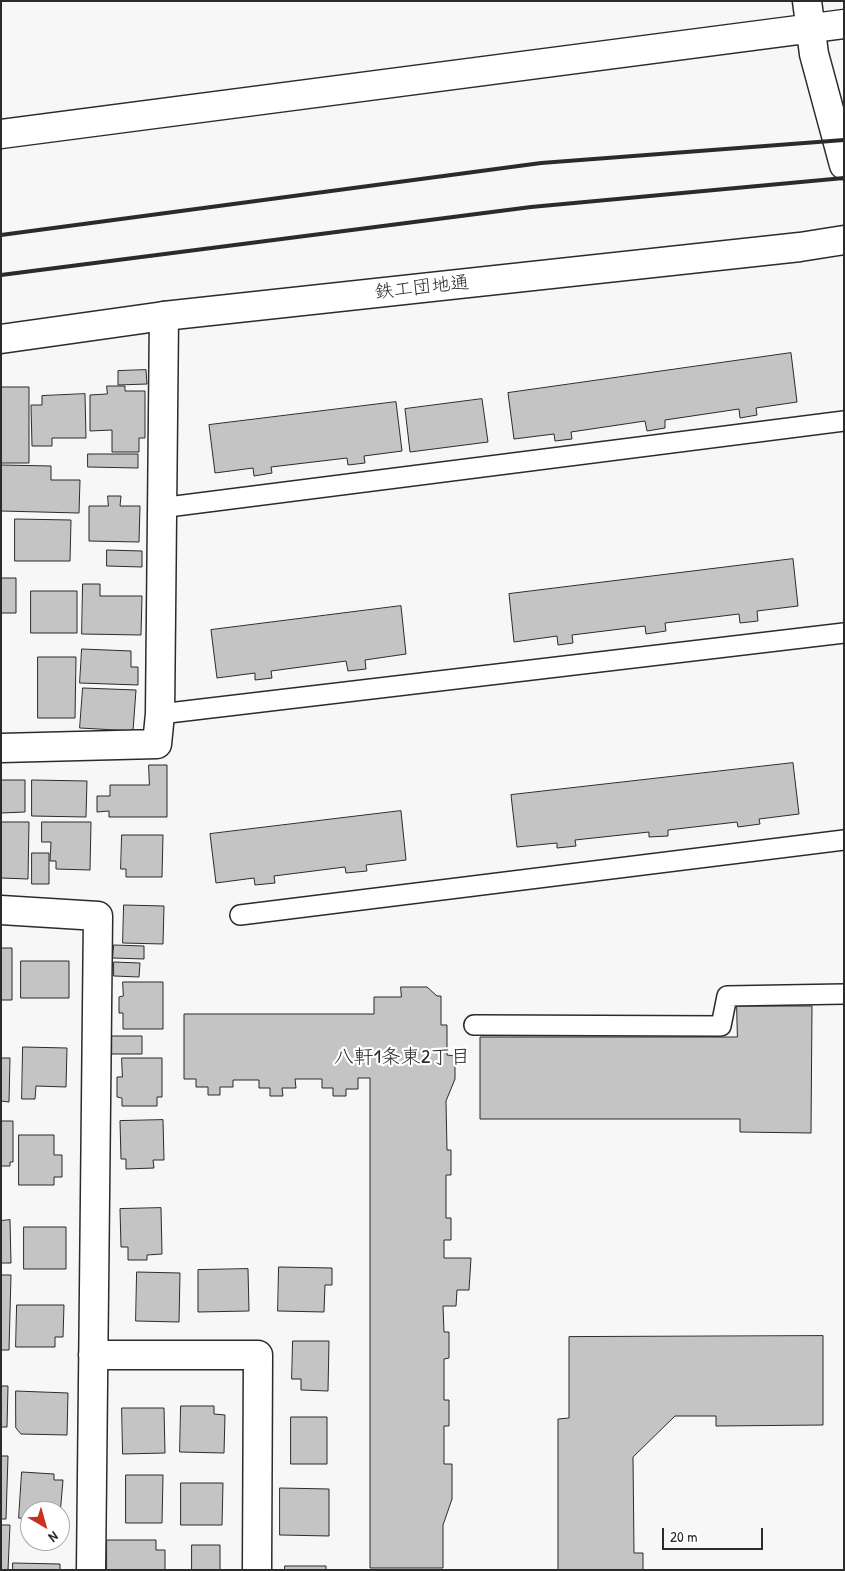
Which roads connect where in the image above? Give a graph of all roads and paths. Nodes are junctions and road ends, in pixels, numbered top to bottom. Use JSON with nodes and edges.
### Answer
{"nodes":[{"id":1,"x":809,"y":14,"type":"edge"},
{"id":2,"x":844,"y":24,"type":"edge"},
{"id":3,"x":1,"y":134,"type":"edge"},
{"id":4,"x":844,"y":165,"type":"edge"},
{"id":5,"x":844,"y":240,"type":"edge"},
{"id":6,"x":164,"y":316,"type":"junction"},
{"id":7,"x":1,"y":338,"type":"edge"},
{"id":8,"x":844,"y":422,"type":"edge"},
{"id":9,"x":160,"y":508,"type":"junction"},
{"id":10,"x":844,"y":633,"type":"edge"},
{"id":11,"x":160,"y":714,"type":"junction"},
{"id":12,"x":1,"y":748,"type":"edge"},
{"id":13,"x":844,"y":840,"type":"edge"},
{"id":14,"x":1,"y":910,"type":"edge"},
{"id":15,"x":240,"y":915,"type":"dead end"},
{"id":16,"x":844,"y":994,"type":"edge"},
{"id":17,"x":474,"y":1026,"type":"dead end"},
{"id":18,"x":93,"y":1355,"type":"junction"},
{"id":19,"x":91,"y":1570,"type":"edge"},
{"id":20,"x":257,"y":1570,"type":"edge"}],
"edges":[{"from":1,"to":2,"type":"street"},
{"from":1,"to":3,"type":"street"},
{"from":1,"to":4,"type":"street"},
{"from":5,"to":6,"type":"street","name":"鉄工団地通"},
{"from":6,"to":7,"type":"street","name":"鉄工団地通"},
{"from":6,"to":9,"type":"street"},
{"from":8,"to":9,"type":"lane"},
{"from":9,"to":11,"type":"street"},
{"from":10,"to":11,"type":"lane"},
{"from":11,"to":12,"type":"street"},
{"from":13,"to":15,"type":"lane"},
{"from":14,"to":18,"type":"street"},
{"from":16,"to":17,"type":"lane"},
{"from":18,"to":19,"type":"street"},
{"from":18,"to":20,"type":"street"}]}
